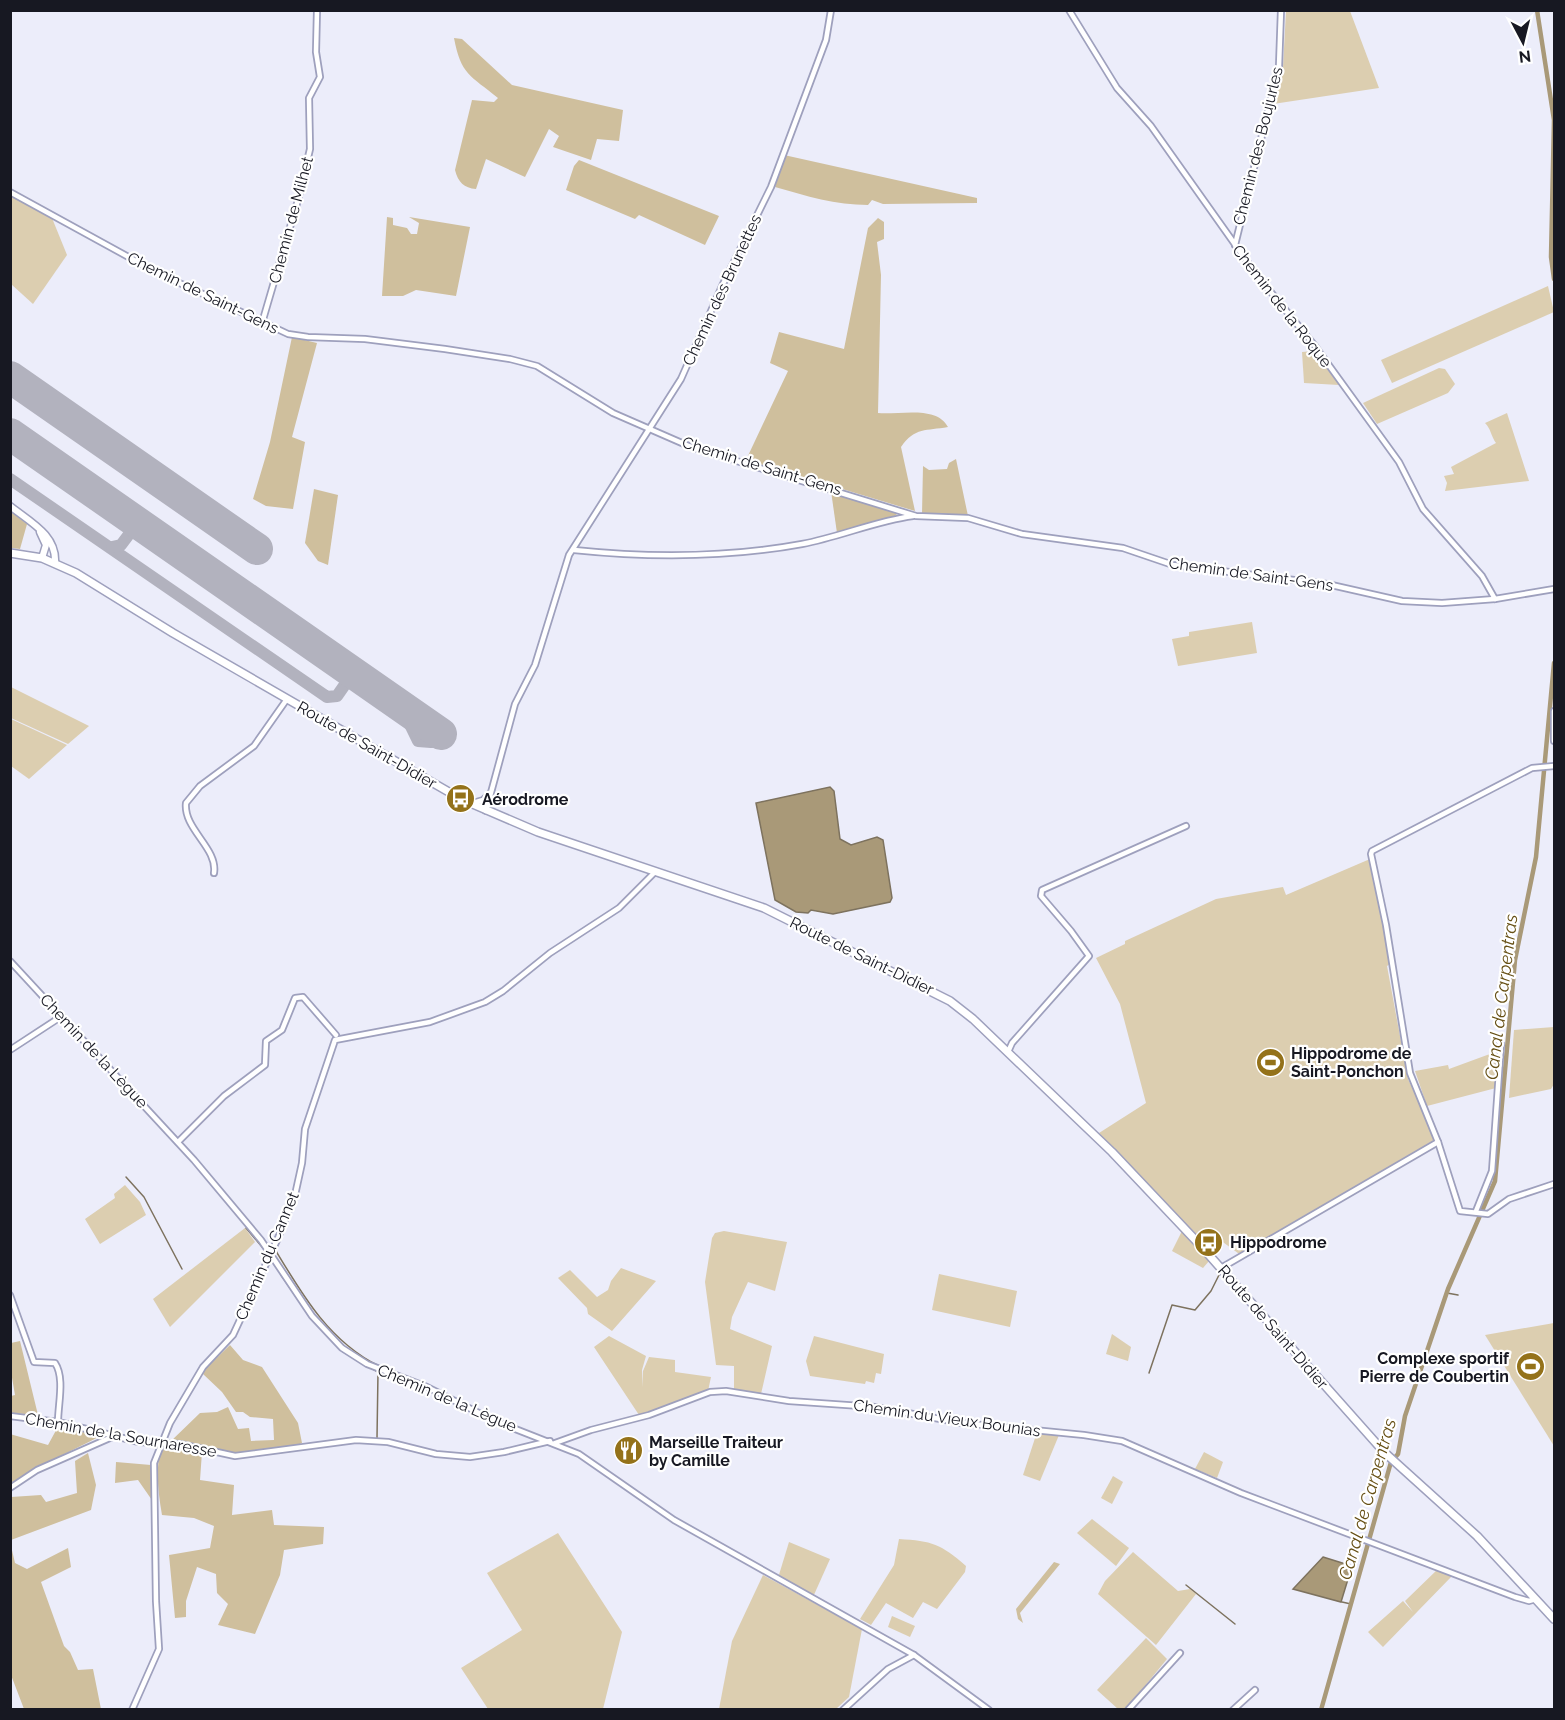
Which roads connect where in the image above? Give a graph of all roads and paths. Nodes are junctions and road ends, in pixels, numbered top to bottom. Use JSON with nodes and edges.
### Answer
{"nodes":[{"id":1,"x":317,"y":10,"type":"edge"},
{"id":2,"x":831,"y":10,"type":"edge"},
{"id":3,"x":1069,"y":10,"type":"edge"},
{"id":4,"x":1281,"y":10,"type":"edge"},
{"id":5,"x":10,"y":192,"type":"edge"},
{"id":6,"x":1235,"y":245,"type":"junction"},
{"id":7,"x":262,"y":323,"type":"junction"},
{"id":8,"x":649,"y":428,"type":"junction"},
{"id":9,"x":10,"y":506,"type":"edge"},
{"id":10,"x":916,"y":516,"type":"junction"},
{"id":11,"x":40,"y":531,"type":"junction"},
{"id":12,"x":574,"y":550,"type":"junction"},
{"id":13,"x":10,"y":553,"type":"edge"},
{"id":14,"x":42,"y":558,"type":"junction"},
{"id":15,"x":55,"y":563,"type":"junction"},
{"id":16,"x":1554,"y":590,"type":"edge"},
{"id":17,"x":1495,"y":599,"type":"junction"},
{"id":18,"x":287,"y":699,"type":"junction"},
{"id":19,"x":1554,"y":711,"type":"edge"},
{"id":20,"x":1554,"y":741,"type":"edge"},
{"id":21,"x":1554,"y":766,"type":"edge"},
{"id":22,"x":487,"y":796,"type":"junction"},
{"id":23,"x":470,"y":803,"type":"junction"},
{"id":24,"x":484,"y":810,"type":"junction"},
{"id":25,"x":1186,"y":826,"type":"dead end"},
{"id":26,"x":655,"y":872,"type":"junction"},
{"id":27,"x":214,"y":873,"type":"dead end"},
{"id":28,"x":10,"y":961,"type":"edge"},
{"id":29,"x":62,"y":1016,"type":"junction"},
{"id":30,"x":336,"y":1035,"type":"dead end"},
{"id":31,"x":1497,"y":1040,"type":"dead end"},
{"id":32,"x":10,"y":1050,"type":"edge"},
{"id":33,"x":1008,"y":1052,"type":"junction"},
{"id":34,"x":178,"y":1142,"type":"junction"},
{"id":35,"x":1438,"y":1142,"type":"junction"},
{"id":36,"x":1554,"y":1184,"type":"edge"},
{"id":37,"x":1477,"y":1211,"type":"junction"},
{"id":38,"x":271,"y":1252,"type":"junction"},
{"id":39,"x":1221,"y":1269,"type":"junction"},
{"id":40,"x":10,"y":1295,"type":"edge"},
{"id":41,"x":10,"y":1416,"type":"edge"},
{"id":42,"x":58,"y":1422,"type":"junction"},
{"id":43,"x":114,"y":1437,"type":"junction"},
{"id":44,"x":552,"y":1442,"type":"junction"},
{"id":45,"x":160,"y":1443,"type":"junction"},
{"id":46,"x":10,"y":1488,"type":"edge"},
{"id":47,"x":1536,"y":1599,"type":"junction"},
{"id":48,"x":1554,"y":1619,"type":"edge"},
{"id":49,"x":1179,"y":1653,"type":"dead end"},
{"id":50,"x":914,"y":1655,"type":"junction"},
{"id":51,"x":1255,"y":1690,"type":"dead end"},
{"id":52,"x":132,"y":1710,"type":"edge"},
{"id":53,"x":843,"y":1710,"type":"edge"},
{"id":54,"x":989,"y":1710,"type":"edge"},
{"id":55,"x":1128,"y":1710,"type":"edge"},
{"id":56,"x":1233,"y":1710,"type":"edge"}],
"edges":[{"from":1,"to":7,"type":"street","name":"Chemin de Milhet"},
{"from":2,"to":8,"type":"street","name":"Chemin des Brunettes"},
{"from":3,"to":6,"type":"street","name":"Chemin de la Roque"},
{"from":4,"to":6,"type":"street","name":"Chemin des Boujurles"},
{"from":5,"to":7,"type":"street","name":"Chemin de Saint-Gens"},
{"from":6,"to":17,"type":"street","name":"Chemin de la Roque"},
{"from":7,"to":8,"type":"street","name":"Chemin de Saint-Gens"},
{"from":8,"to":10,"type":"street","name":"Chemin de Saint-Gens"},
{"from":8,"to":12,"type":"street","name":"Chemin des Brunettes"},
{"from":9,"to":11,"type":"street"},
{"from":10,"to":12,"type":"street"},
{"from":10,"to":17,"type":"street","name":"Chemin de Saint-Gens"},
{"from":11,"to":14,"type":"street"},
{"from":11,"to":15,"type":"street"},
{"from":12,"to":22,"type":"street","name":"Chemin des Brunettes"},
{"from":13,"to":14,"type":"main road","name":"Route de Saint-Didier"},
{"from":14,"to":15,"type":"main road","name":"Route de Saint-Didier"},
{"from":15,"to":18,"type":"main road","name":"Route de Saint-Didier"},
{"from":16,"to":17,"type":"street","name":"Chemin de Saint-Gens"},
{"from":18,"to":23,"type":"main road","name":"Route de Saint-Didier"},
{"from":18,"to":27,"type":"street"},
{"from":19,"to":20,"type":"street"},
{"from":21,"to":35,"type":"street"},
{"from":22,"to":23,"type":"street"},
{"from":22,"to":24,"type":"street","name":"Chemin des Brunettes"},
{"from":23,"to":24,"type":"main road","name":"Route de Saint-Didier"},
{"from":24,"to":26,"type":"main road","name":"Route de Saint-Didier"},
{"from":25,"to":33,"type":"street"},
{"from":26,"to":33,"type":"main road","name":"Route de Saint-Didier"},
{"from":26,"to":38,"type":"street","name":"Chemin du Cannet"},
{"from":28,"to":29,"type":"street","name":"Chemin de la Lègue"},
{"from":29,"to":32,"type":"street"},
{"from":29,"to":34,"type":"street","name":"Chemin de la Lègue"},
{"from":30,"to":34,"type":"street"},
{"from":31,"to":37,"type":"street"},
{"from":33,"to":39,"type":"main road","name":"Route de Saint-Didier"},
{"from":34,"to":38,"type":"street","name":"Chemin de la Lègue"},
{"from":35,"to":37,"type":"street"},
{"from":35,"to":39,"type":"street"},
{"from":36,"to":37,"type":"street"},
{"from":38,"to":44,"type":"street","name":"Chemin de la Lègue"},
{"from":38,"to":45,"type":"street","name":"Chemin du Cannet"},
{"from":39,"to":47,"type":"main road","name":"Route de Saint-Didier"},
{"from":40,"to":42,"type":"street"},
{"from":41,"to":42,"type":"street","name":"Chemin de la Sournaresse"},
{"from":42,"to":43,"type":"street","name":"Chemin de la Sournaresse"},
{"from":43,"to":45,"type":"street","name":"Chemin de la Sournaresse"},
{"from":43,"to":46,"type":"street"},
{"from":44,"to":45,"type":"street","name":"Chemin de la Sournaresse"},
{"from":44,"to":47,"type":"street","name":"Chemin du Vieux Bounias"},
{"from":44,"to":50,"type":"street","name":"Chemin de la Lègue"},
{"from":45,"to":52,"type":"street","name":"Chemin du Cannet"},
{"from":47,"to":48,"type":"main road","name":"Route de Saint-Didier"},
{"from":49,"to":55,"type":"street"},
{"from":50,"to":53,"type":"street"},
{"from":50,"to":54,"type":"street","name":"Chemin de la Lègue"},
{"from":51,"to":56,"type":"street"}]}
